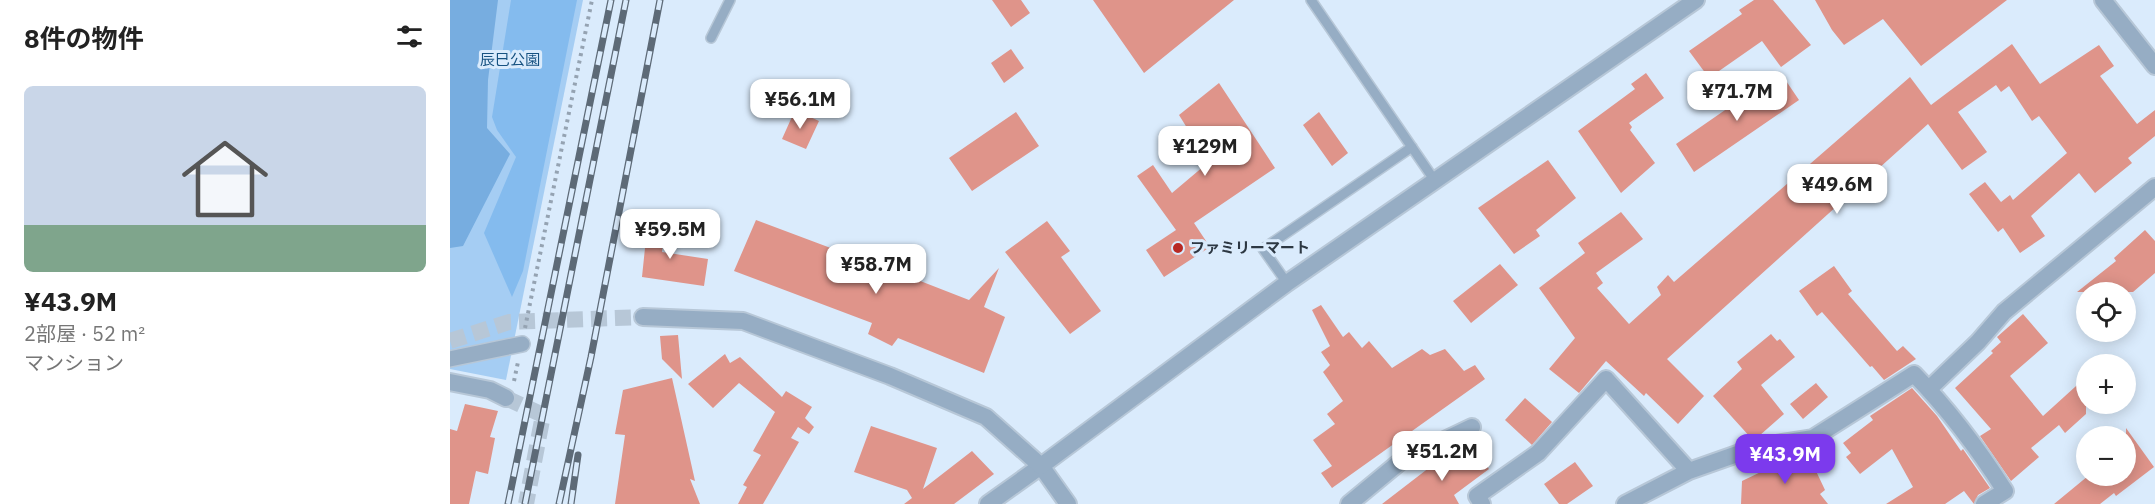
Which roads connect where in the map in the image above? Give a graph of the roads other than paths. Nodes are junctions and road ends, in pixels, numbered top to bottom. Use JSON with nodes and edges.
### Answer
{"nodes":[{"id":1,"x":730,"y":0,"type":"edge"},
{"id":2,"x":1311,"y":0,"type":"edge"},
{"id":3,"x":1696,"y":0,"type":"edge"},
{"id":4,"x":2103,"y":0,"type":"edge"},
{"id":5,"x":711,"y":38,"type":"dead end"},
{"id":6,"x":2155,"y":66,"type":"edge"},
{"id":7,"x":1412,"y":147,"type":"junction"},
{"id":8,"x":1436,"y":181,"type":"junction"},
{"id":9,"x":2155,"y":187,"type":"edge"},
{"id":10,"x":1287,"y":284,"type":"junction"},
{"id":11,"x":643,"y":317,"type":"tunnel mouth"},
{"id":12,"x":522,"y":344,"type":"road end"},
{"id":13,"x":450,"y":359,"type":"edge"},
{"id":14,"x":450,"y":382,"type":"edge"},
{"id":15,"x":1929,"y":389,"type":"junction"},
{"id":16,"x":507,"y":398,"type":"tunnel mouth"},
{"id":17,"x":1472,"y":427,"type":"dead end"},
{"id":18,"x":1041,"y":466,"type":"junction"},
{"id":19,"x":1689,"y":471,"type":"junction"},
{"id":20,"x":988,"y":504,"type":"edge"},
{"id":21,"x":1068,"y":504,"type":"edge"},
{"id":22,"x":1349,"y":504,"type":"edge"},
{"id":23,"x":1482,"y":504,"type":"edge"},
{"id":24,"x":1626,"y":504,"type":"edge"},
{"id":25,"x":1984,"y":504,"type":"edge"}],
"edges":[{"from":1,"to":5,"type":"lane"},
{"from":2,"to":7,"type":"lane"},
{"from":3,"to":8,"type":"street"},
{"from":4,"to":6,"type":"street"},
{"from":7,"to":8,"type":"lane"},
{"from":7,"to":10,"type":"lane"},
{"from":8,"to":10,"type":"street"},
{"from":9,"to":15,"type":"street"},
{"from":10,"to":18,"type":"street"},
{"from":11,"to":18,"type":"street"},
{"from":12,"to":13,"type":"street"},
{"from":14,"to":16,"type":"street"},
{"from":15,"to":19,"type":"street"},
{"from":15,"to":25,"type":"street"},
{"from":17,"to":22,"type":"street"},
{"from":18,"to":20,"type":"street"},
{"from":18,"to":21,"type":"street"},
{"from":19,"to":23,"type":"street"},
{"from":19,"to":24,"type":"street"}]}
